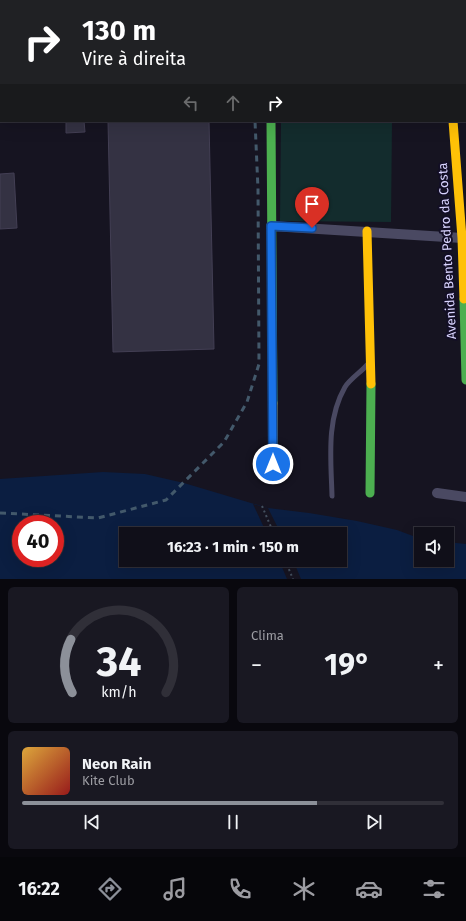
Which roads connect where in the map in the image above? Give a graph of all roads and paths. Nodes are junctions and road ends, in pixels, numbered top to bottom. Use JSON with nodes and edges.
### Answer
{"nodes":[{"id":1,"x":270,"y":122,"type":"edge"},
{"id":2,"x":453,"y":122,"type":"edge"},
{"id":3,"x":462,"y":163,"type":"edge"},
{"id":4,"x":271,"y":226,"type":"junction"},
{"id":5,"x":367,"y":231,"type":"junction"},
{"id":6,"x":462,"y":238,"type":"junction"},
{"id":7,"x":464,"y":284,"type":"edge"},
{"id":8,"x":370,"y":362,"type":"junction"},
{"id":9,"x":466,"y":380,"type":"edge"},
{"id":10,"x":273,"y":464,"type":"dead end"},
{"id":11,"x":370,"y":493,"type":"dead end"},
{"id":12,"x":437,"y":493,"type":"dead end"},
{"id":13,"x":332,"y":496,"type":"dead end"},
{"id":14,"x":466,"y":497,"type":"edge"},
{"id":15,"x":262,"y":506,"type":"dead end"},
{"id":16,"x":271,"y":527,"type":"edge"},
{"id":17,"x":288,"y":567,"type":"edge"},
{"id":18,"x":293,"y":579,"type":"edge"}],
"edges":[{"from":1,"to":4,"type":"street"},
{"from":2,"to":3,"type":"street","name":"Avenida Bento Pedro da Costa"},
{"from":3,"to":6,"type":"street","name":"Avenida Bento Pedro da Costa"},
{"from":4,"to":5,"type":"street"},
{"from":4,"to":10,"type":"street"},
{"from":5,"to":6,"type":"street"},
{"from":5,"to":8,"type":"street"},
{"from":6,"to":7,"type":"street","name":"Avenida Bento Pedro da Costa"},
{"from":7,"to":9,"type":"street","name":"Avenida Bento Pedro da Costa"},
{"from":8,"to":11,"type":"street"},
{"from":8,"to":13,"type":"lane"},
{"from":12,"to":14,"type":"street"},
{"from":15,"to":16,"type":"path"},
{"from":17,"to":18,"type":"path"}]}
